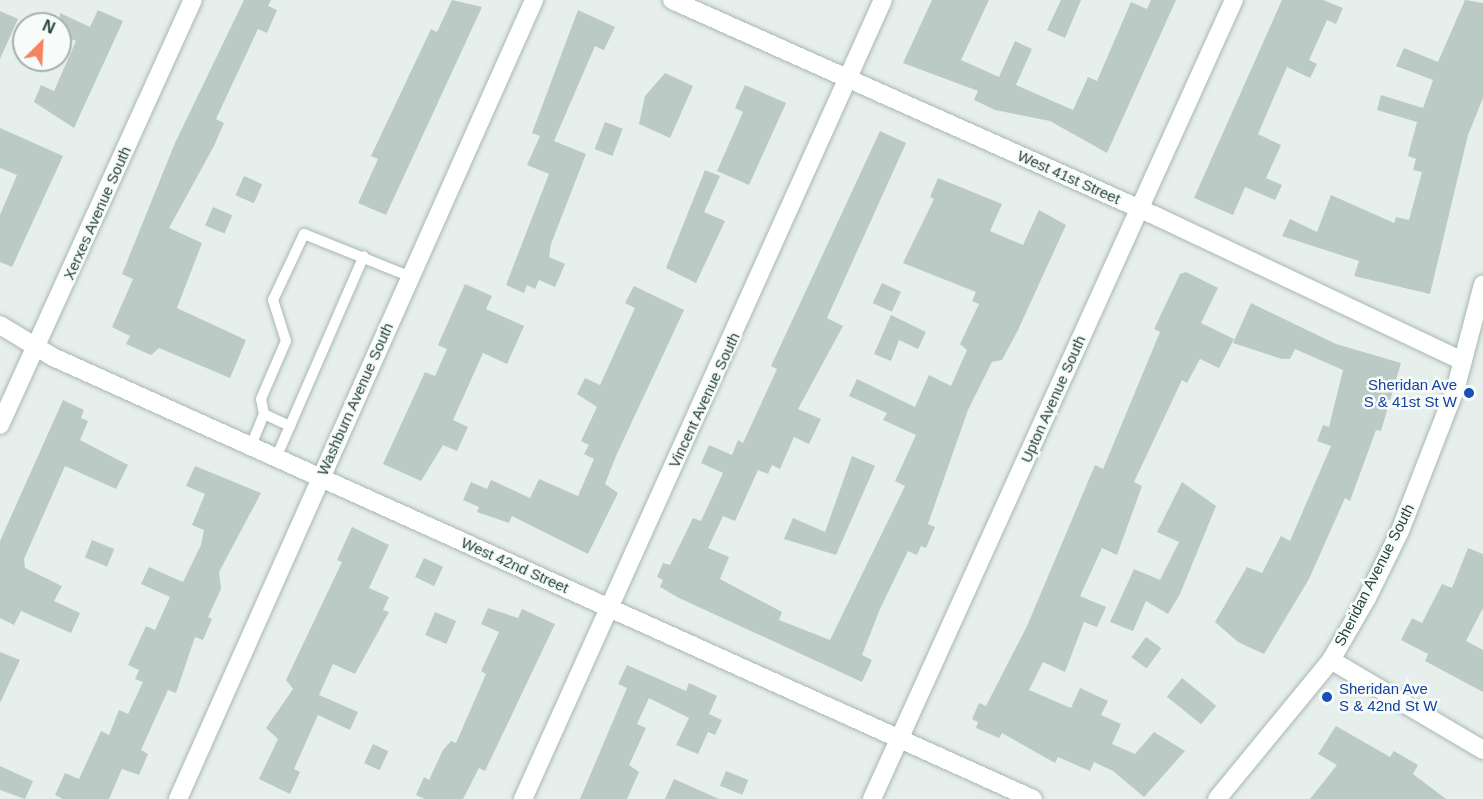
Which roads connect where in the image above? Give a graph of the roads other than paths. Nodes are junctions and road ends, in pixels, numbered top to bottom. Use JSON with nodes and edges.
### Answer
{"nodes":[{"id":1,"x":193,"y":0,"type":"edge"},
{"id":2,"x":534,"y":0,"type":"edge"},
{"id":3,"x":672,"y":0,"type":"edge"},
{"id":4,"x":883,"y":0,"type":"edge"},
{"id":5,"x":1234,"y":0,"type":"edge"},
{"id":6,"x":848,"y":78,"type":"junction"},
{"id":7,"x":1140,"y":210,"type":"junction"},
{"id":8,"x":364,"y":256,"type":"junction"},
{"id":9,"x":411,"y":277,"type":"junction"},
{"id":10,"x":1483,"y":284,"type":"edge"},
{"id":11,"x":0,"y":325,"type":"edge"},
{"id":12,"x":36,"y":345,"type":"junction"},
{"id":13,"x":1463,"y":361,"type":"junction"},
{"id":14,"x":264,"y":414,"type":"junction"},
{"id":15,"x":0,"y":425,"type":"edge"},
{"id":16,"x":290,"y":426,"type":"junction"},
{"id":17,"x":251,"y":446,"type":"junction"},
{"id":18,"x":276,"y":458,"type":"junction"},
{"id":19,"x":320,"y":477,"type":"junction"},
{"id":20,"x":609,"y":607,"type":"junction"},
{"id":21,"x":1331,"y":660,"type":"junction"},
{"id":22,"x":900,"y":738,"type":"junction"},
{"id":23,"x":1483,"y":750,"type":"edge"},
{"id":24,"x":178,"y":799,"type":"edge"},
{"id":25,"x":523,"y":799,"type":"edge"},
{"id":26,"x":872,"y":799,"type":"edge"},
{"id":27,"x":1033,"y":799,"type":"edge"},
{"id":28,"x":1217,"y":799,"type":"edge"}],
"edges":[{"from":1,"to":12,"type":"street","name":"Xerxes Avenue South"},
{"from":2,"to":9,"type":"street","name":"Washburn Avenue South"},
{"from":3,"to":6,"type":"street","name":"West 41st Street"},
{"from":4,"to":6,"type":"street","name":"Vincent Avenue South"},
{"from":5,"to":7,"type":"street","name":"Upton Avenue South"},
{"from":6,"to":7,"type":"street","name":"West 41st Street"},
{"from":6,"to":20,"type":"street","name":"Vincent Avenue South"},
{"from":7,"to":13,"type":"street","name":"West 41st Street"},
{"from":7,"to":22,"type":"street","name":"Upton Avenue South"},
{"from":8,"to":9,"type":"lane"},
{"from":8,"to":14,"type":"lane"},
{"from":8,"to":16,"type":"lane"},
{"from":9,"to":19,"type":"street","name":"Washburn Avenue South"},
{"from":10,"to":13,"type":"street","name":"Sheridan Avenue South"},
{"from":11,"to":12,"type":"street","name":"West 42nd Street"},
{"from":12,"to":15,"type":"street","name":"Xerxes Avenue South"},
{"from":12,"to":17,"type":"street","name":"West 42nd Street"},
{"from":13,"to":21,"type":"street","name":"Sheridan Avenue South"},
{"from":14,"to":16,"type":"lane"},
{"from":14,"to":17,"type":"lane"},
{"from":16,"to":18,"type":"lane"},
{"from":17,"to":18,"type":"street","name":"West 42nd Street"},
{"from":18,"to":19,"type":"street","name":"West 42nd Street"},
{"from":19,"to":20,"type":"street","name":"West 42nd Street"},
{"from":19,"to":24,"type":"street","name":"Washburn Avenue South"},
{"from":20,"to":22,"type":"street","name":"West 42nd Street"},
{"from":20,"to":25,"type":"street","name":"Vincent Avenue South"},
{"from":21,"to":23,"type":"street"},
{"from":21,"to":28,"type":"street","name":"Sheridan Avenue South"},
{"from":22,"to":26,"type":"street","name":"Upton Avenue South"},
{"from":22,"to":27,"type":"street","name":"West 42nd Street"}]}
